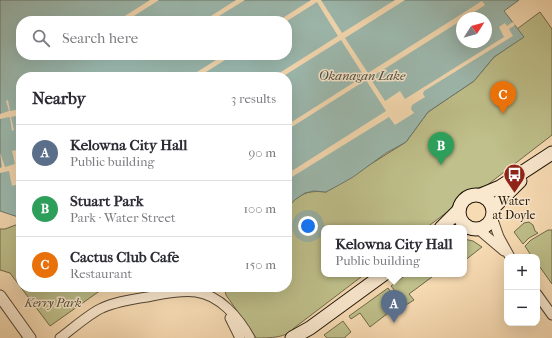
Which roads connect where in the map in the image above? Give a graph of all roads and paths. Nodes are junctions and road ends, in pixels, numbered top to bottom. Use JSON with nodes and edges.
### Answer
{"nodes":[{"id":1,"x":548,"y":156,"type":"edge"},
{"id":2,"x":480,"y":195,"type":"junction"},
{"id":3,"x":459,"y":210,"type":"junction"},
{"id":4,"x":493,"y":213,"type":"junction"},
{"id":5,"x":444,"y":225,"type":"edge"},
{"id":6,"x":467,"y":225,"type":"edge"},
{"id":7,"x":470,"y":228,"type":"edge"},
{"id":8,"x":507,"y":254,"type":"edge"},
{"id":9,"x":508,"y":254,"type":"edge"},
{"id":10,"x":380,"y":277,"type":"edge"},
{"id":11,"x":0,"y":296,"type":"edge"},
{"id":12,"x":540,"y":298,"type":"edge"},
{"id":13,"x":224,"y":306,"type":"junction"},
{"id":14,"x":552,"y":315,"type":"edge"},
{"id":15,"x":310,"y":328,"type":"junction"},
{"id":16,"x":30,"y":338,"type":"edge"},
{"id":17,"x":60,"y":338,"type":"edge"},
{"id":18,"x":240,"y":338,"type":"edge"},
{"id":19,"x":250,"y":338,"type":"edge"},
{"id":20,"x":292,"y":338,"type":"edge"},
{"id":21,"x":300,"y":338,"type":"edge"}],
"edges":[{"from":1,"to":2,"type":"main road"},
{"from":1,"to":4,"type":"main road"},
{"from":2,"to":3,"type":"main road"},
{"from":2,"to":4,"type":"main road"},
{"from":3,"to":5,"type":"main road"},
{"from":3,"to":6,"type":"main road"},
{"from":4,"to":7,"type":"main road"},
{"from":4,"to":9,"type":"street"},
{"from":7,"to":8,"type":"street"},
{"from":10,"to":15,"type":"main road"},
{"from":11,"to":16,"type":"street"},
{"from":12,"to":14,"type":"street"},
{"from":13,"to":17,"type":"street"},
{"from":13,"to":18,"type":"street"},
{"from":13,"to":19,"type":"street"},
{"from":15,"to":20,"type":"main road"},
{"from":15,"to":21,"type":"main road"}]}
